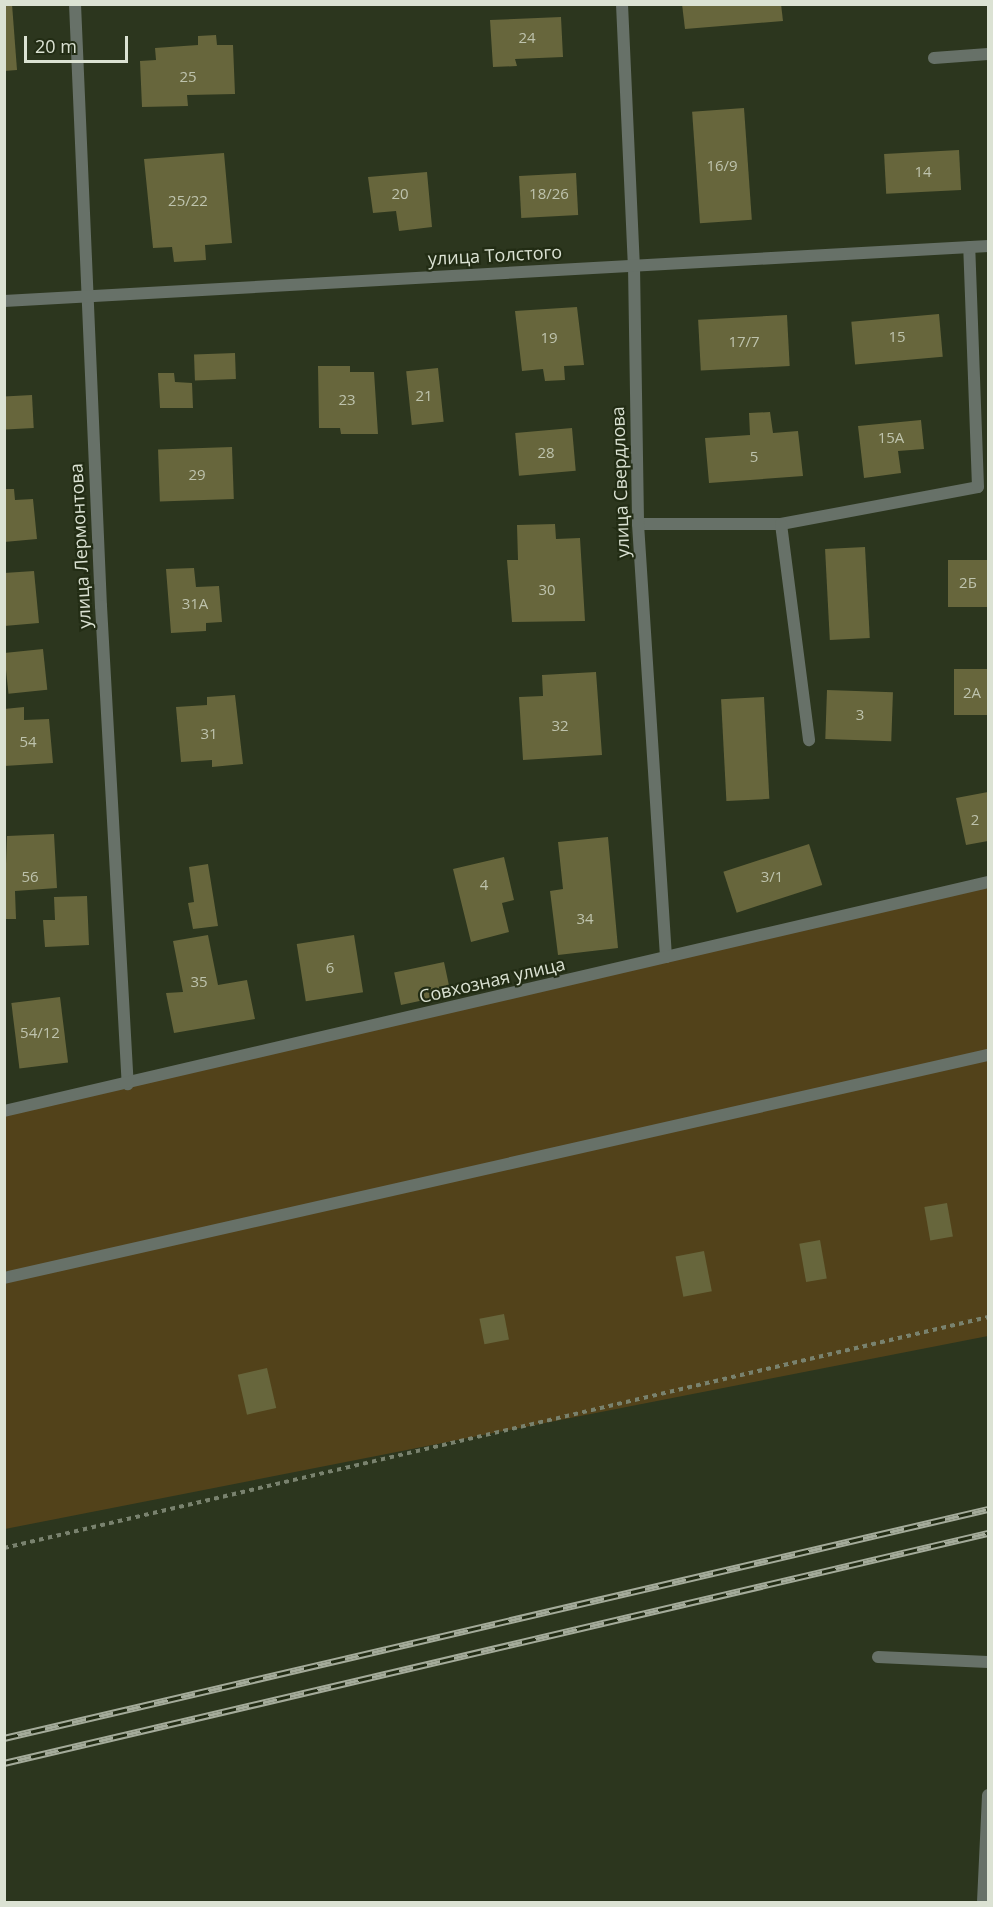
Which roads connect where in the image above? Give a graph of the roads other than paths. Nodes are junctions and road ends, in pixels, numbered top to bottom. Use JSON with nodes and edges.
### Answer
{"nodes":[{"id":1,"x":75,"y":4,"type":"edge"},
{"id":2,"x":622,"y":4,"type":"edge"},
{"id":3,"x":988,"y":54,"type":"edge"},
{"id":4,"x":934,"y":58,"type":"dead end"},
{"id":5,"x":988,"y":246,"type":"edge"},
{"id":6,"x":969,"y":247,"type":"junction"},
{"id":7,"x":634,"y":266,"type":"junction"},
{"id":8,"x":86,"y":296,"type":"junction"},
{"id":9,"x":4,"y":301,"type":"edge"},
{"id":10,"x":983,"y":487,"type":"edge"},
{"id":11,"x":638,"y":524,"type":"junction"},
{"id":12,"x":781,"y":524,"type":"junction"},
{"id":13,"x":809,"y":740,"type":"dead end"},
{"id":14,"x":988,"y":882,"type":"edge"},
{"id":15,"x":666,"y":957,"type":"junction"},
{"id":16,"x":988,"y":1055,"type":"edge"},
{"id":17,"x":128,"y":1084,"type":"junction"},
{"id":18,"x":4,"y":1111,"type":"edge"},
{"id":19,"x":4,"y":1278,"type":"edge"},
{"id":20,"x":878,"y":1657,"type":"dead end"},
{"id":21,"x":988,"y":1662,"type":"edge"},
{"id":22,"x":988,"y":1795,"type":"edge"},
{"id":23,"x":983,"y":1902,"type":"edge"}],
"edges":[{"from":1,"to":8,"type":"street","name":"улица Лермонтова"},
{"from":2,"to":7,"type":"street","name":"улица Свердлова"},
{"from":3,"to":4,"type":"street"},
{"from":5,"to":6,"type":"street","name":"улица Толстого"},
{"from":6,"to":7,"type":"street","name":"улица Толстого"},
{"from":6,"to":10,"type":"street"},
{"from":7,"to":8,"type":"street","name":"улица Толстого"},
{"from":7,"to":11,"type":"street","name":"улица Свердлова"},
{"from":8,"to":9,"type":"street","name":"улица Толстого"},
{"from":8,"to":17,"type":"street","name":"улица Лермонтова"},
{"from":10,"to":12,"type":"street"},
{"from":11,"to":12,"type":"street"},
{"from":11,"to":15,"type":"street","name":"улица Свердлова"},
{"from":12,"to":13,"type":"street"},
{"from":14,"to":15,"type":"street","name":"Совхозная улица"},
{"from":15,"to":17,"type":"street","name":"Совхозная улица"},
{"from":16,"to":19,"type":"street"},
{"from":17,"to":18,"type":"street","name":"Совхозная улица"},
{"from":20,"to":21,"type":"street"},
{"from":22,"to":23,"type":"street"}]}
